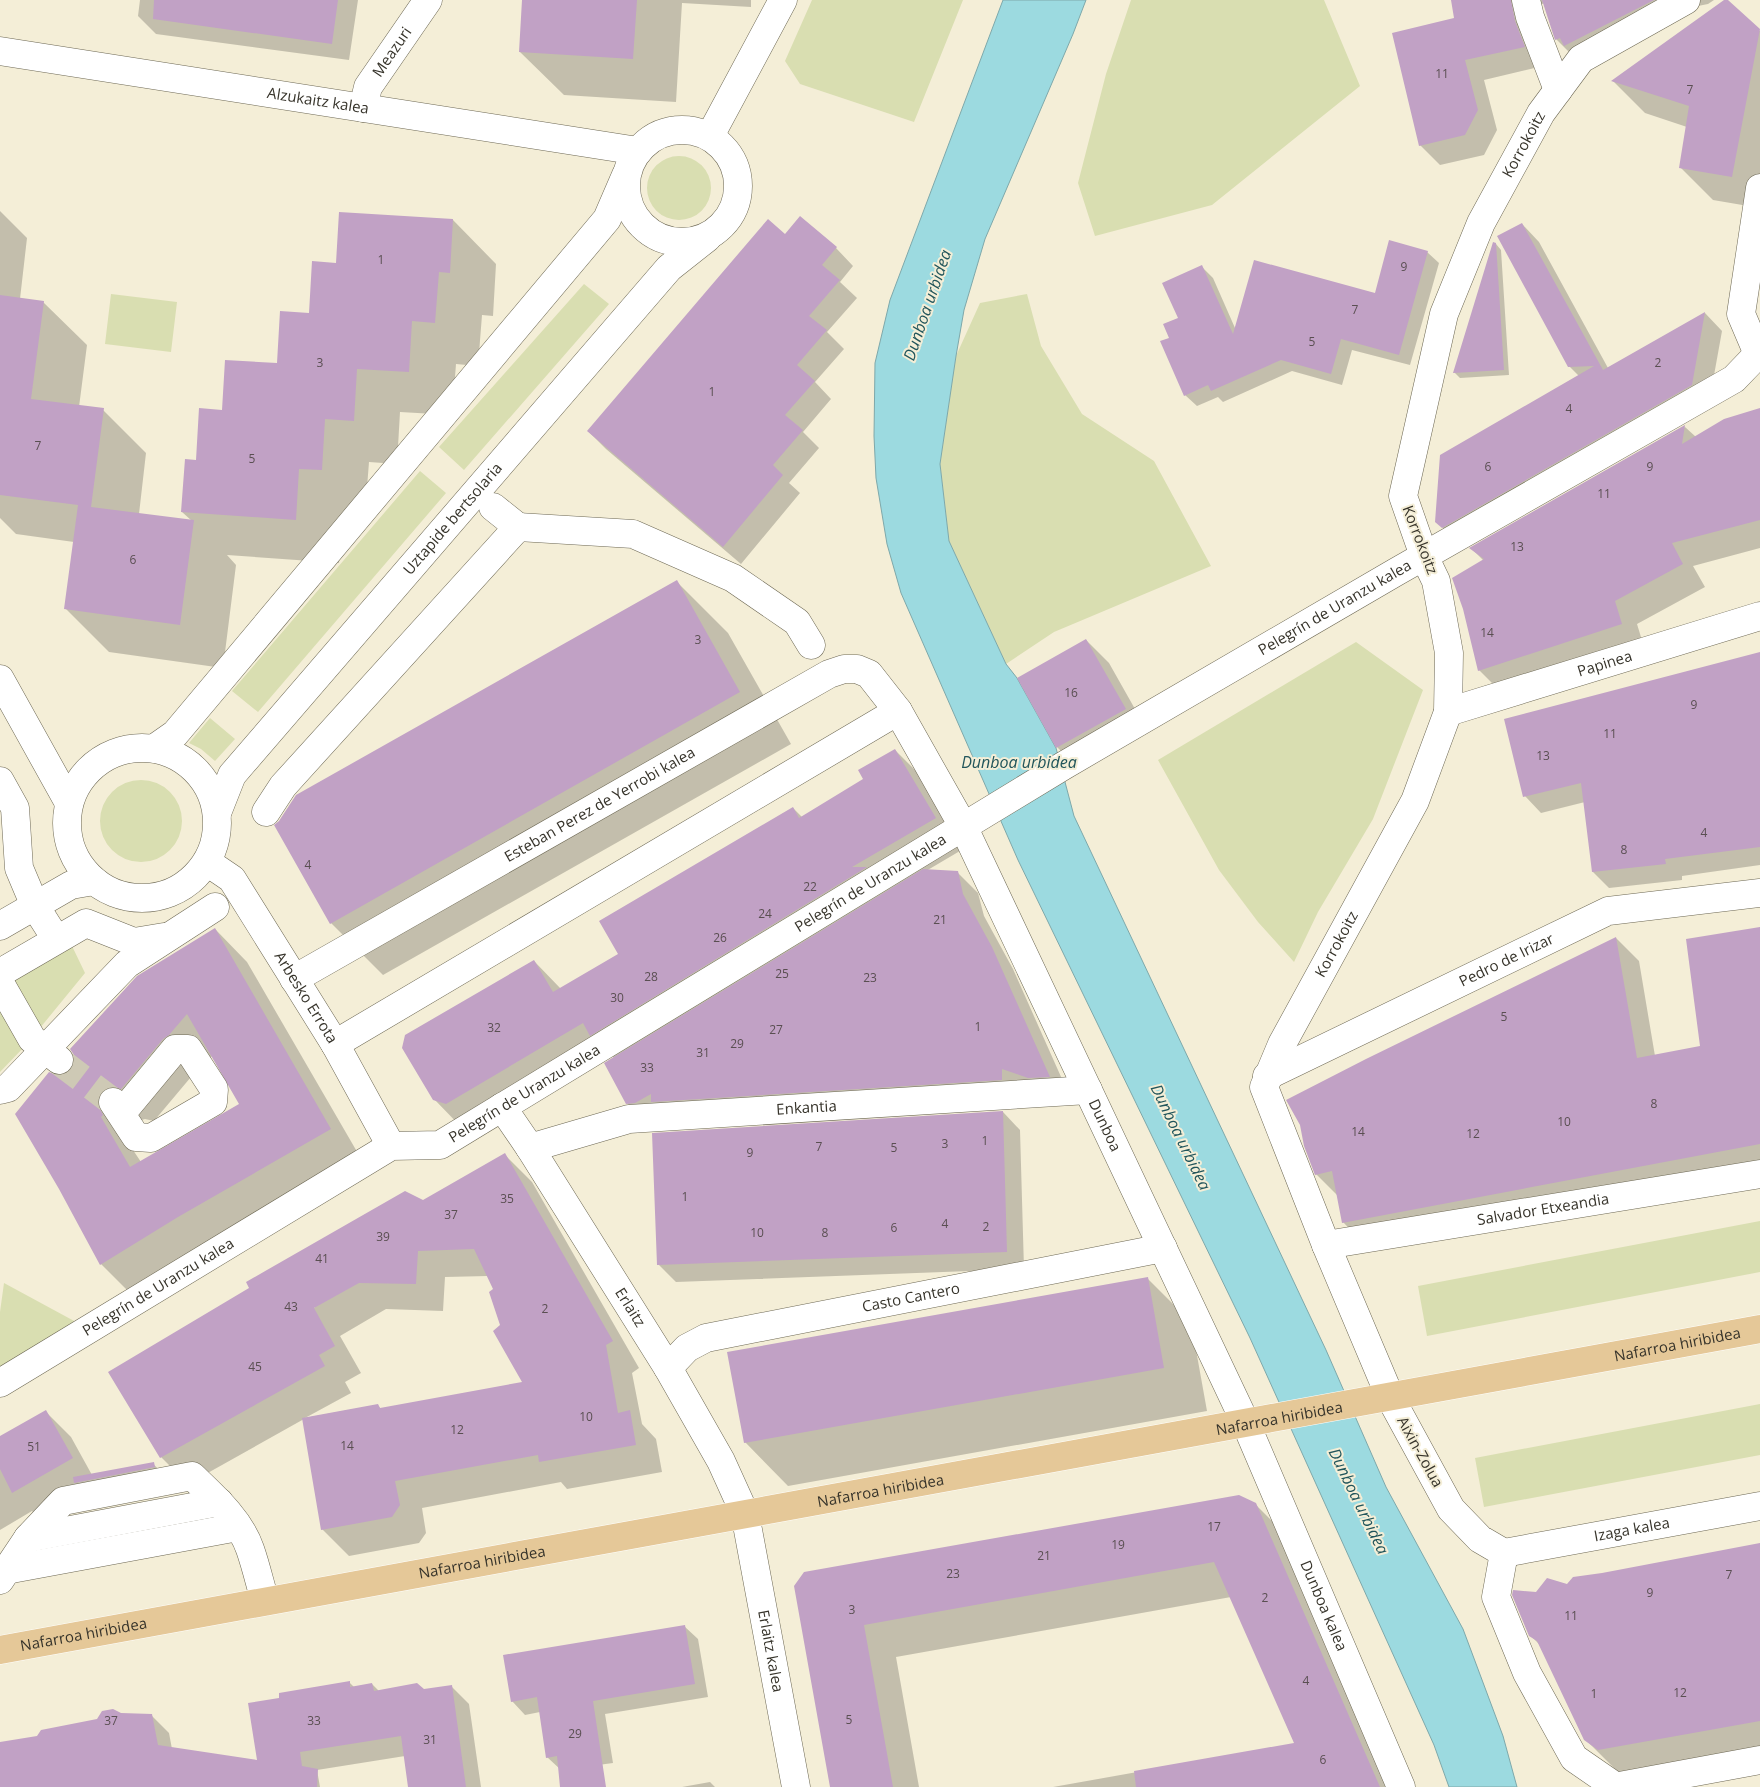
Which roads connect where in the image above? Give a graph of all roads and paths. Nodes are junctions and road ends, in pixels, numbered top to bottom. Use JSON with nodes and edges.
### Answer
{"nodes":[{"id":1,"x":428,"y":0,"type":"edge"},
{"id":2,"x":783,"y":0,"type":"edge"},
{"id":3,"x":1526,"y":0,"type":"edge"},
{"id":4,"x":1686,"y":0,"type":"edge"},
{"id":5,"x":0,"y":51,"type":"edge"},
{"id":6,"x":1558,"y":90,"type":"junction"},
{"id":7,"x":363,"y":108,"type":"junction"},
{"id":8,"x":710,"y":136,"type":"junction"},
{"id":9,"x":632,"y":163,"type":"junction"},
{"id":10,"x":1760,"y":188,"type":"edge"},
{"id":11,"x":707,"y":238,"type":"junction"},
{"id":12,"x":1759,"y":355,"type":"edge"},
{"id":13,"x":493,"y":507,"type":"dead end"},
{"id":14,"x":518,"y":527,"type":"junction"},
{"id":15,"x":1424,"y":556,"type":"junction"},
{"id":16,"x":1760,"y":616,"type":"edge"},
{"id":17,"x":811,"y":645,"type":"dead end"},
{"id":18,"x":0,"y":678,"type":"edge"},
{"id":19,"x":898,"y":711,"type":"junction"},
{"id":20,"x":1448,"y":712,"type":"junction"},
{"id":21,"x":155,"y":748,"type":"junction"},
{"id":22,"x":0,"y":780,"type":"edge"},
{"id":23,"x":69,"y":803,"type":"junction"},
{"id":24,"x":266,"y":812,"type":"dead end"},
{"id":25,"x":217,"y":813,"type":"junction"},
{"id":26,"x":963,"y":826,"type":"junction"},
{"id":27,"x":207,"y":862,"type":"junction"},
{"id":28,"x":94,"y":881,"type":"junction"},
{"id":29,"x":1760,"y":893,"type":"edge"},
{"id":30,"x":35,"y":906,"type":"junction"},
{"id":31,"x":215,"y":907,"type":"dead end"},
{"id":32,"x":0,"y":926,"type":"edge"},
{"id":33,"x":171,"y":936,"type":"junction"},
{"id":34,"x":56,"y":940,"type":"junction"},
{"id":35,"x":0,"y":973,"type":"edge"},
{"id":36,"x":294,"y":979,"type":"junction"},
{"id":37,"x":0,"y":983,"type":"edge"},
{"id":38,"x":335,"y":1044,"type":"junction"},
{"id":39,"x":60,"y":1060,"type":"tunnel mouth"},
{"id":40,"x":1267,"y":1076,"type":"junction"},
{"id":41,"x":4,"y":1089,"type":"edge"},
{"id":42,"x":1088,"y":1090,"type":"junction"},
{"id":43,"x":502,"y":1107,"type":"junction"},
{"id":44,"x":391,"y":1146,"type":"junction"},
{"id":45,"x":530,"y":1148,"type":"junction"},
{"id":46,"x":1760,"y":1174,"type":"edge"},
{"id":47,"x":1326,"y":1245,"type":"junction"},
{"id":48,"x":1163,"y":1248,"type":"junction"},
{"id":49,"x":1760,"y":1329,"type":"edge"},
{"id":50,"x":668,"y":1368,"type":"junction"},
{"id":51,"x":0,"y":1383,"type":"edge"},
{"id":52,"x":1391,"y":1399,"type":"junction"},
{"id":53,"x":1246,"y":1424,"type":"junction"},
{"id":54,"x":1760,"y":1506,"type":"edge"},
{"id":55,"x":745,"y":1514,"type":"junction"},
{"id":56,"x":238,"y":1527,"type":"junction"},
{"id":57,"x":1504,"y":1553,"type":"junction"},
{"id":58,"x":3,"y":1575,"type":"edge"},
{"id":59,"x":265,"y":1601,"type":"junction"},
{"id":60,"x":0,"y":1650,"type":"edge"},
{"id":61,"x":1760,"y":1760,"type":"edge"},
{"id":62,"x":796,"y":1787,"type":"edge"},
{"id":63,"x":1402,"y":1787,"type":"edge"},
{"id":64,"x":1615,"y":1787,"type":"edge"}],
"edges":[{"from":1,"to":7,"type":"street","name":"Meazuri"},
{"from":2,"to":8,"type":"street"},
{"from":3,"to":6,"type":"street"},
{"from":4,"to":6,"type":"street","name":"Korrokoitz"},
{"from":5,"to":7,"type":"street","name":"Alzukaitz kalea"},
{"from":6,"to":15,"type":"street","name":"Korrokoitz"},
{"from":7,"to":9,"type":"street","name":"Alzukaitz kalea"},
{"from":8,"to":9,"type":"street"},
{"from":8,"to":11,"type":"street"},
{"from":9,"to":11,"type":"street"},
{"from":9,"to":21,"type":"street"},
{"from":10,"to":12,"type":"street"},
{"from":11,"to":25,"type":"street","name":"Uztapide bertsolaria"},
{"from":12,"to":15,"type":"street","name":"Pelegrín de Uranzu kalea"},
{"from":13,"to":14,"type":"street"},
{"from":14,"to":17,"type":"street"},
{"from":14,"to":24,"type":"street"},
{"from":15,"to":20,"type":"street","name":"Korrokoitz"},
{"from":15,"to":26,"type":"street","name":"Pelegrín de Uranzu kalea"},
{"from":16,"to":20,"type":"street","name":"Papinea"},
{"from":18,"to":23,"type":"street"},
{"from":19,"to":26,"type":"street","name":"Esteban Perez de Yerrobi kalea"},
{"from":19,"to":36,"type":"street","name":"Esteban Perez de Yerrobi kalea"},
{"from":19,"to":38,"type":"street"},
{"from":20,"to":40,"type":"street","name":"Korrokoitz"},
{"from":21,"to":23,"type":"street"},
{"from":21,"to":25,"type":"street"},
{"from":22,"to":30,"type":"street"},
{"from":23,"to":28,"type":"street"},
{"from":25,"to":27,"type":"street"},
{"from":26,"to":42,"type":"street","name":"Dunboa"},
{"from":26,"to":43,"type":"street","name":"Pelegrín de Uranzu kalea"},
{"from":27,"to":28,"type":"street"},
{"from":27,"to":36,"type":"street","name":"Arbesko Errota"},
{"from":28,"to":30,"type":"street"},
{"from":29,"to":40,"type":"street","name":"Pedro de Irizar"},
{"from":30,"to":32,"type":"street"},
{"from":30,"to":34,"type":"street"},
{"from":31,"to":33,"type":"street"},
{"from":33,"to":34,"type":"street"},
{"from":33,"to":41,"type":"street"},
{"from":34,"to":35,"type":"street"},
{"from":36,"to":38,"type":"street","name":"Arbesko Errota"},
{"from":37,"to":39,"type":"street"},
{"from":38,"to":44,"type":"street","name":"Arbesko Errota"},
{"from":40,"to":47,"type":"street","name":"Aixin-Zolua"},
{"from":42,"to":45,"type":"street","name":"Enkantia"},
{"from":42,"to":48,"type":"street","name":"Dunboa"},
{"from":43,"to":44,"type":"street","name":"Pelegrín de Uranzu kalea"},
{"from":43,"to":45,"type":"street","name":"Erlaitz"},
{"from":44,"to":51,"type":"street","name":"Pelegrín de Uranzu kalea"},
{"from":45,"to":50,"type":"street","name":"Erlaitz"},
{"from":46,"to":47,"type":"street","name":"Salvador Etxeandia"},
{"from":47,"to":52,"type":"street","name":"Aixin-Zolua"},
{"from":48,"to":50,"type":"street","name":"Casto Cantero"},
{"from":48,"to":53,"type":"street","name":"Dunboa"},
{"from":49,"to":52,"type":"main road","name":"Nafarroa hiribidea"},
{"from":50,"to":55,"type":"street","name":"Erlaitz"},
{"from":52,"to":53,"type":"main road","name":"Nafarroa hiribidea"},
{"from":52,"to":57,"type":"street","name":"Aixin-Zolua"},
{"from":53,"to":55,"type":"main road","name":"Nafarroa hiribidea"},
{"from":53,"to":63,"type":"street","name":"Dunboa kalea"},
{"from":54,"to":57,"type":"street","name":"Izaga kalea"},
{"from":55,"to":59,"type":"main road","name":"Nafarroa hiribidea"},
{"from":55,"to":62,"type":"street","name":"Erlaitz kalea"},
{"from":56,"to":58,"type":"street"},
{"from":56,"to":58,"type":"street"},
{"from":56,"to":59,"type":"street"},
{"from":57,"to":64,"type":"street"},
{"from":59,"to":60,"type":"main road","name":"Nafarroa hiribidea"},
{"from":61,"to":64,"type":"street"}]}
